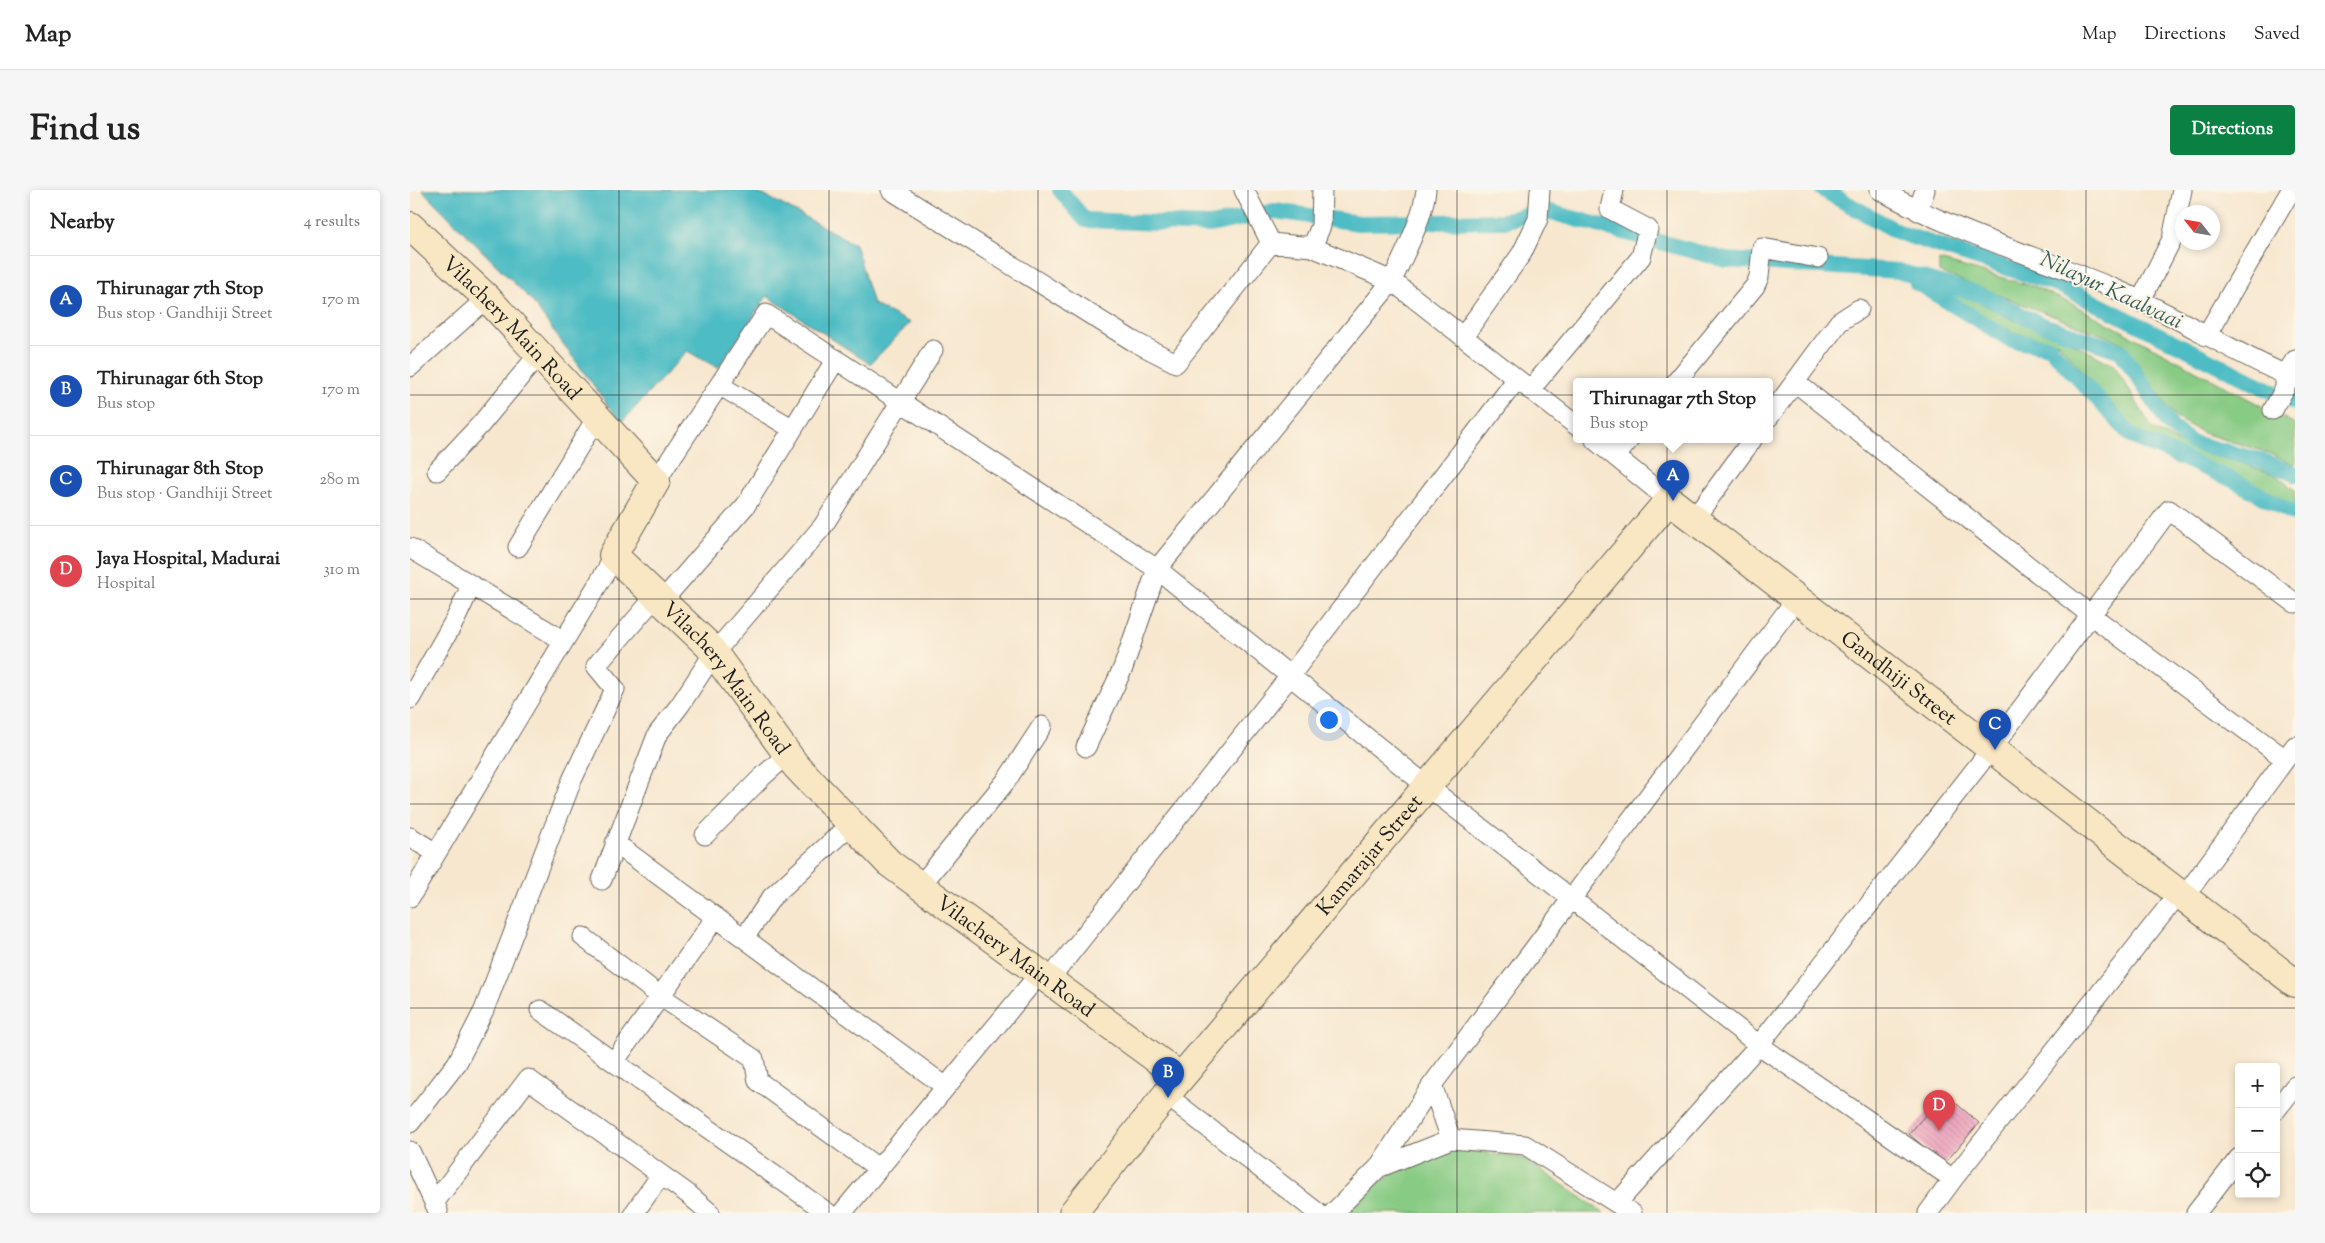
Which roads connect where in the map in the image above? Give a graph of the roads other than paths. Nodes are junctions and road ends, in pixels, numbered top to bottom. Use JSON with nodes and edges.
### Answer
{"nodes":[{"id":1,"x":891,"y":190,"type":"edge"},
{"id":2,"x":1614,"y":190,"type":"edge"},
{"id":3,"x":1880,"y":190,"type":"edge"},
{"id":4,"x":1925,"y":190,"type":"edge"},
{"id":5,"x":2182,"y":190,"type":"edge"},
{"id":6,"x":2291,"y":190,"type":"edge"},
{"id":7,"x":1540,"y":192,"type":"edge"},
{"id":8,"x":1246,"y":195,"type":"edge"},
{"id":9,"x":1322,"y":195,"type":"edge"},
{"id":10,"x":1425,"y":198,"type":"edge"},
{"id":11,"x":1918,"y":211,"type":"junction"},
{"id":12,"x":410,"y":226,"type":"edge"},
{"id":13,"x":1271,"y":243,"type":"junction"},
{"id":14,"x":1312,"y":247,"type":"junction"},
{"id":15,"x":1818,"y":258,"type":"dead end"},
{"id":16,"x":1392,"y":281,"type":"junction"},
{"id":17,"x":487,"y":298,"type":"junction"},
{"id":18,"x":2140,"y":302,"type":"junction"},
{"id":19,"x":1859,"y":309,"type":"dead end"},
{"id":20,"x":2206,"y":336,"type":"junction"},
{"id":21,"x":1463,"y":337,"type":"junction"},
{"id":22,"x":933,"y":350,"type":"dead end"},
{"id":23,"x":539,"y":354,"type":"junction"},
{"id":24,"x":836,"y":360,"type":"junction"},
{"id":25,"x":410,"y":367,"type":"edge"},
{"id":26,"x":2290,"y":375,"type":"edge"},
{"id":27,"x":1679,"y":378,"type":"edge"},
{"id":28,"x":1795,"y":382,"type":"junction"},
{"id":29,"x":1524,"y":384,"type":"junction"},
{"id":30,"x":719,"y":385,"type":"junction"},
{"id":31,"x":901,"y":402,"type":"junction"},
{"id":32,"x":2273,"y":410,"type":"dead end"},
{"id":33,"x":1773,"y":412,"type":"edge"},
{"id":34,"x":597,"y":417,"type":"junction"},
{"id":35,"x":1573,"y":423,"type":"edge"},
{"id":36,"x":793,"y":429,"type":"junction"},
{"id":37,"x":1599,"y":443,"type":"edge"},
{"id":38,"x":1627,"y":443,"type":"edge"},
{"id":39,"x":1750,"y":443,"type":"edge"},
{"id":40,"x":1616,"y":456,"type":"junction"},
{"id":41,"x":437,"y":471,"type":"dead end"},
{"id":42,"x":656,"y":481,"type":"junction"},
{"id":43,"x":1669,"y":500,"type":"junction"},
{"id":44,"x":1694,"y":519,"type":"junction"},
{"id":45,"x":518,"y":547,"type":"dead end"},
{"id":46,"x":410,"y":548,"type":"edge"},
{"id":47,"x":613,"y":555,"type":"junction"},
{"id":48,"x":1157,"y":570,"type":"junction"},
{"id":49,"x":471,"y":586,"type":"junction"},
{"id":50,"x":659,"y":598,"type":"junction"},
{"id":51,"x":1797,"y":598,"type":"junction"},
{"id":52,"x":2295,"y":603,"type":"edge"},
{"id":53,"x":2092,"y":616,"type":"junction"},
{"id":54,"x":564,"y":640,"type":"junction"},
{"id":55,"x":714,"y":653,"type":"junction"},
{"id":56,"x":1290,"y":676,"type":"junction"},
{"id":57,"x":410,"y":700,"type":"edge"},
{"id":58,"x":1042,"y":726,"type":"dead end"},
{"id":59,"x":1086,"y":747,"type":"dead end"},
{"id":60,"x":1992,"y":748,"type":"junction"},
{"id":61,"x":2290,"y":752,"type":"edge"},
{"id":62,"x":788,"y":754,"type":"junction"},
{"id":63,"x":1428,"y":786,"type":"junction"},
{"id":64,"x":852,"y":824,"type":"junction"},
{"id":65,"x":704,"y":835,"type":"dead end"},
{"id":66,"x":410,"y":837,"type":"edge"},
{"id":67,"x":615,"y":842,"type":"junction"},
{"id":68,"x":436,"y":853,"type":"junction"},
{"id":69,"x":602,"y":880,"type":"dead end"},
{"id":70,"x":920,"y":886,"type":"junction"},
{"id":71,"x":2182,"y":895,"type":"junction"},
{"id":72,"x":410,"y":897,"type":"edge"},
{"id":73,"x":1571,"y":897,"type":"junction"},
{"id":74,"x":716,"y":917,"type":"junction"},
{"id":75,"x":583,"y":937,"type":"dead end"},
{"id":76,"x":744,"y":938,"type":"junction"},
{"id":77,"x":1044,"y":977,"type":"junction"},
{"id":78,"x":2295,"y":983,"type":"edge"},
{"id":79,"x":660,"y":996,"type":"junction"},
{"id":80,"x":540,"y":1010,"type":"dead end"},
{"id":81,"x":1759,"y":1044,"type":"junction"},
{"id":82,"x":614,"y":1062,"type":"junction"},
{"id":83,"x":1432,"y":1085,"type":"junction"},
{"id":84,"x":1173,"y":1086,"type":"junction"},
{"id":85,"x":2295,"y":1086,"type":"edge"},
{"id":86,"x":946,"y":1087,"type":"junction"},
{"id":87,"x":2278,"y":1108,"type":"edge"},
{"id":88,"x":410,"y":1123,"type":"edge"},
{"id":89,"x":1450,"y":1140,"type":"junction"},
{"id":90,"x":411,"y":1155,"type":"edge"},
{"id":91,"x":2235,"y":1163,"type":"edge"},
{"id":92,"x":878,"y":1168,"type":"junction"},
{"id":93,"x":1378,"y":1168,"type":"junction"},
{"id":94,"x":661,"y":1175,"type":"junction"},
{"id":95,"x":1953,"y":1179,"type":"junction"},
{"id":96,"x":436,"y":1208,"type":"edge"},
{"id":97,"x":1625,"y":1208,"type":"edge"},
{"id":98,"x":634,"y":1213,"type":"edge"},
{"id":99,"x":710,"y":1213,"type":"edge"},
{"id":100,"x":828,"y":1213,"type":"edge"},
{"id":101,"x":842,"y":1213,"type":"edge"},
{"id":102,"x":1074,"y":1213,"type":"edge"},
{"id":103,"x":1321,"y":1213,"type":"edge"},
{"id":104,"x":1928,"y":1213,"type":"edge"},
{"id":105,"x":2196,"y":1213,"type":"edge"}],
"edges":[{"from":1,"to":13,"type":"street"},
{"from":2,"to":29,"type":"street"},
{"from":3,"to":11,"type":"street"},
{"from":4,"to":11,"type":"street"},
{"from":5,"to":18,"type":"street"},
{"from":6,"to":20,"type":"street"},
{"from":7,"to":21,"type":"street"},
{"from":8,"to":13,"type":"street"},
{"from":9,"to":14,"type":"street"},
{"from":10,"to":16,"type":"street"},
{"from":11,"to":18,"type":"street"},
{"from":12,"to":17,"type":"main road","name":"Vilachery Main Road"},
{"from":13,"to":14,"type":"street"},
{"from":14,"to":16,"type":"street"},
{"from":15,"to":27,"type":"street"},
{"from":16,"to":21,"type":"street"},
{"from":16,"to":48,"type":"street"},
{"from":17,"to":23,"type":"main road","name":"Vilachery Main Road"},
{"from":17,"to":25,"type":"street"},
{"from":18,"to":20,"type":"street"},
{"from":19,"to":28,"type":"street"},
{"from":20,"to":26,"type":"street"},
{"from":21,"to":29,"type":"street"},
{"from":22,"to":31,"type":"street"},
{"from":23,"to":34,"type":"main road","name":"Vilachery Main Road"},
{"from":23,"to":41,"type":"street"},
{"from":24,"to":30,"type":"street"},
{"from":24,"to":31,"type":"street"},
{"from":24,"to":36,"type":"street"},
{"from":26,"to":32,"type":"street"},
{"from":28,"to":33,"type":"street"},
{"from":28,"to":53,"type":"street"},
{"from":29,"to":35,"type":"street"},
{"from":29,"to":56,"type":"street"},
{"from":30,"to":36,"type":"street"},
{"from":30,"to":42,"type":"street"},
{"from":31,"to":48,"type":"street"},
{"from":31,"to":55,"type":"street"},
{"from":34,"to":42,"type":"main road","name":"Vilachery Main Road"},
{"from":34,"to":45,"type":"street"},
{"from":36,"to":50,"type":"street"},
{"from":37,"to":40,"type":"street"},
{"from":38,"to":40,"type":"street"},
{"from":39,"to":44,"type":"street"},
{"from":40,"to":43,"type":"street"},
{"from":42,"to":47,"type":"main road"},
{"from":43,"to":44,"type":"main road","name":"Gandhiji Street"},
{"from":43,"to":63,"type":"main road","name":"Kamarajar Street"},
{"from":44,"to":51,"type":"main road","name":"Gandhiji Street"},
{"from":46,"to":49,"type":"street"},
{"from":47,"to":50,"type":"main road","name":"Vilachery Main Road"},
{"from":47,"to":54,"type":"street"},
{"from":48,"to":56,"type":"street"},
{"from":48,"to":59,"type":"street"},
{"from":49,"to":54,"type":"street"},
{"from":49,"to":57,"type":"street"},
{"from":50,"to":55,"type":"main road","name":"Vilachery Main Road"},
{"from":50,"to":88,"type":"street"},
{"from":51,"to":60,"type":"main road","name":"Gandhiji Street"},
{"from":51,"to":73,"type":"street"},
{"from":52,"to":53,"type":"street"},
{"from":53,"to":60,"type":"street"},
{"from":53,"to":61,"type":"street"},
{"from":54,"to":68,"type":"street"},
{"from":55,"to":62,"type":"main road","name":"Vilachery Main Road"},
{"from":55,"to":67,"type":"street"},
{"from":56,"to":63,"type":"street"},
{"from":56,"to":77,"type":"street"},
{"from":58,"to":70,"type":"street"},
{"from":60,"to":71,"type":"main road","name":"Gandhiji Street"},
{"from":60,"to":81,"type":"street"},
{"from":61,"to":71,"type":"street"},
{"from":62,"to":64,"type":"main road","name":"Vilachery Main Road"},
{"from":62,"to":65,"type":"street"},
{"from":63,"to":73,"type":"street"},
{"from":63,"to":84,"type":"main road","name":"Kamarajar Street"},
{"from":64,"to":70,"type":"main road","name":"Vilachery Main Road"},
{"from":64,"to":76,"type":"street"},
{"from":66,"to":68,"type":"street"},
{"from":67,"to":69,"type":"street"},
{"from":67,"to":74,"type":"street"},
{"from":68,"to":72,"type":"street"},
{"from":70,"to":77,"type":"main road","name":"Vilachery Main Road"},
{"from":71,"to":78,"type":"main road","name":"Gandhiji Street"},
{"from":71,"to":95,"type":"street"},
{"from":73,"to":81,"type":"street"},
{"from":73,"to":83,"type":"street"},
{"from":74,"to":76,"type":"street"},
{"from":74,"to":79,"type":"street"},
{"from":75,"to":79,"type":"street"},
{"from":76,"to":86,"type":"street"},
{"from":77,"to":84,"type":"main road","name":"Vilachery Main Road"},
{"from":77,"to":86,"type":"street"},
{"from":79,"to":82,"type":"street"},
{"from":79,"to":92,"type":"street"},
{"from":80,"to":82,"type":"street"},
{"from":81,"to":95,"type":"street"},
{"from":81,"to":97,"type":"street"},
{"from":82,"to":100,"type":"street"},
{"from":83,"to":89,"type":"street"},
{"from":83,"to":93,"type":"street"},
{"from":84,"to":102,"type":"main road","name":"Kamarajar Street"},
{"from":84,"to":103,"type":"street"},
{"from":85,"to":87,"type":"street"},
{"from":86,"to":92,"type":"street"},
{"from":89,"to":93,"type":"street"},
{"from":89,"to":97,"type":"street"},
{"from":90,"to":96,"type":"street"},
{"from":91,"to":105,"type":"street"},
{"from":92,"to":101,"type":"street"},
{"from":93,"to":103,"type":"street"},
{"from":94,"to":96,"type":"street"},
{"from":94,"to":98,"type":"street"},
{"from":94,"to":99,"type":"street"},
{"from":95,"to":104,"type":"street"}]}
